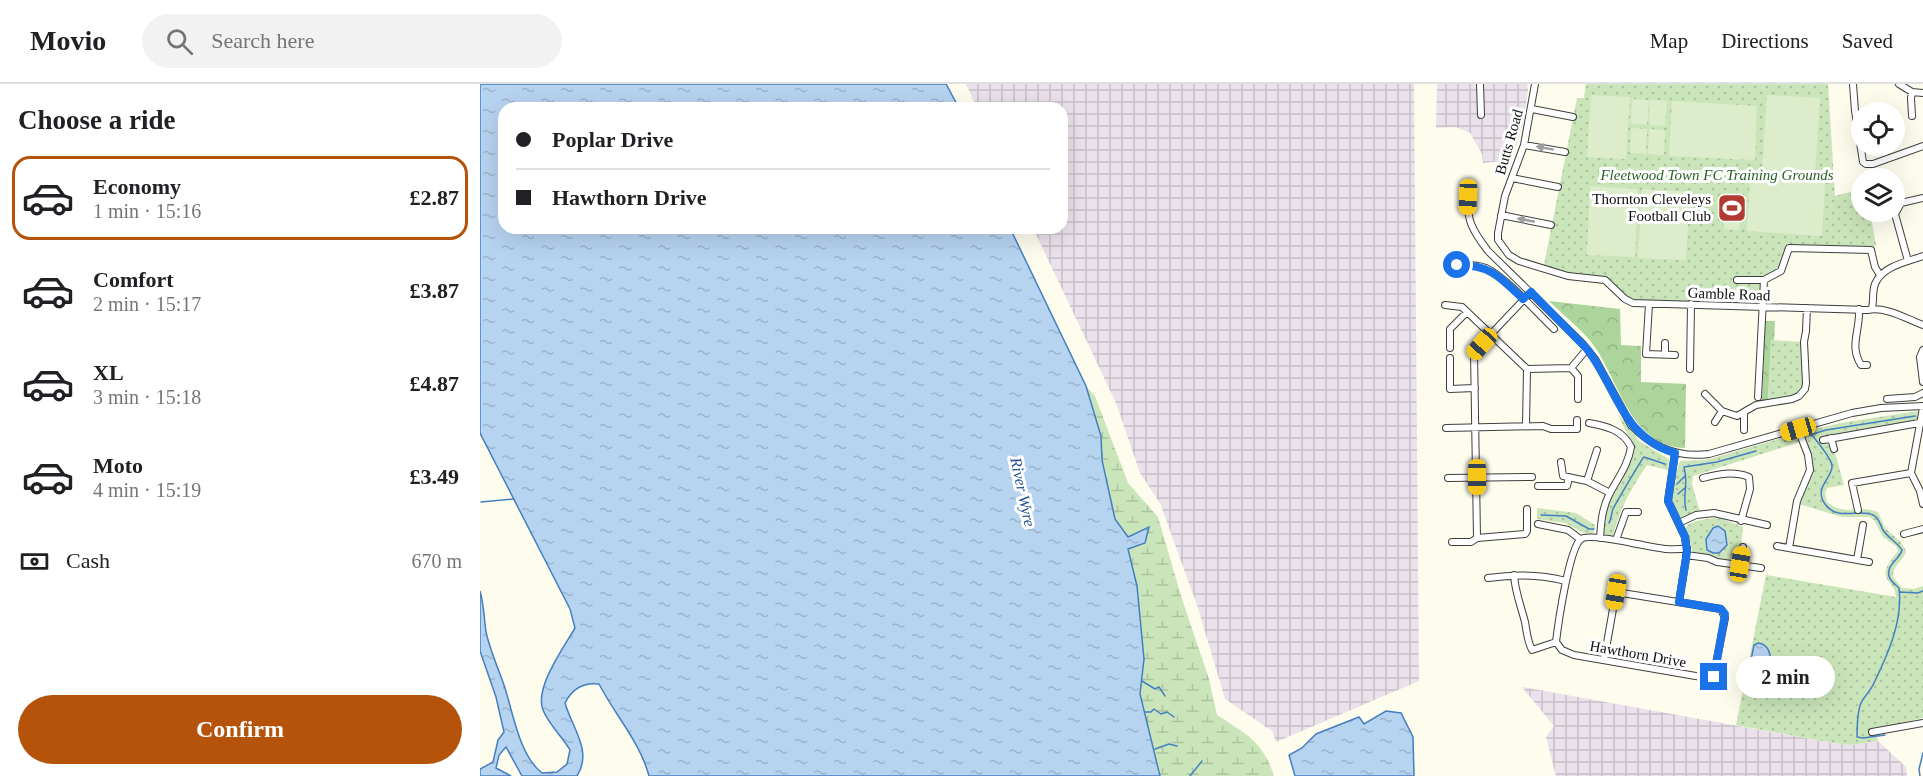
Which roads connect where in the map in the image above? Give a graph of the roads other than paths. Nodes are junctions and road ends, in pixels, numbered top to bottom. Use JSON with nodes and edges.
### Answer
{"nodes":[{"id":1,"x":1480,"y":84,"type":"edge"},
{"id":2,"x":1535,"y":84,"type":"edge"},
{"id":3,"x":1853,"y":84,"type":"edge"},
{"id":4,"x":1899,"y":84,"type":"edge"},
{"id":5,"x":1912,"y":92,"type":"junction"},
{"id":6,"x":1923,"y":93,"type":"edge"},
{"id":7,"x":1532,"y":110,"type":"junction"},
{"id":8,"x":1481,"y":115,"type":"dead end"},
{"id":9,"x":1912,"y":116,"type":"dead end"},
{"id":10,"x":1573,"y":117,"type":"dead end"},
{"id":11,"x":1524,"y":145,"type":"junction"},
{"id":12,"x":1923,"y":146,"type":"edge"},
{"id":13,"x":1565,"y":152,"type":"dead end"},
{"id":14,"x":1512,"y":178,"type":"junction"},
{"id":15,"x":1558,"y":187,"type":"dead end"},
{"id":16,"x":1469,"y":191,"type":"dead end"},
{"id":17,"x":1923,"y":198,"type":"edge"},
{"id":18,"x":1905,"y":202,"type":"edge"},
{"id":19,"x":1501,"y":215,"type":"junction"},
{"id":20,"x":1897,"y":222,"type":"edge"},
{"id":21,"x":1551,"y":225,"type":"dead end"},
{"id":22,"x":1923,"y":256,"type":"edge"},
{"id":23,"x":1908,"y":261,"type":"junction"},
{"id":24,"x":1457,"y":265,"type":"dead end"},
{"id":25,"x":1880,"y":275,"type":"junction"},
{"id":26,"x":1595,"y":279,"type":"joint"},
{"id":27,"x":1737,"y":280,"type":"dead end"},
{"id":28,"x":1764,"y":280,"type":"junction"},
{"id":29,"x":1531,"y":292,"type":"junction"},
{"id":30,"x":1523,"y":299,"type":"junction"},
{"id":31,"x":1648,"y":304,"type":"junction"},
{"id":32,"x":1691,"y":304,"type":"junction"},
{"id":33,"x":1445,"y":305,"type":"dead end"},
{"id":34,"x":1763,"y":307,"type":"junction"},
{"id":35,"x":1807,"y":308,"type":"junction"},
{"id":36,"x":1872,"y":308,"type":"junction"},
{"id":37,"x":1860,"y":309,"type":"junction"},
{"id":38,"x":1467,"y":312,"type":"junction"},
{"id":39,"x":1923,"y":325,"type":"edge"},
{"id":40,"x":1554,"y":329,"type":"dead end"},
{"id":41,"x":1490,"y":335,"type":"junction"},
{"id":42,"x":1665,"y":343,"type":"dead end"},
{"id":43,"x":1450,"y":348,"type":"dead end"},
{"id":44,"x":1587,"y":349,"type":"junction"},
{"id":45,"x":1923,"y":350,"type":"edge"},
{"id":46,"x":1665,"y":354,"type":"junction"},
{"id":47,"x":1675,"y":355,"type":"dead end"},
{"id":48,"x":1450,"y":358,"type":"dead end"},
{"id":49,"x":1571,"y":368,"type":"junction"},
{"id":50,"x":1527,"y":369,"type":"junction"},
{"id":51,"x":1690,"y":369,"type":"dead end"},
{"id":52,"x":1857,"y":374,"type":"dead end"},
{"id":53,"x":1923,"y":382,"type":"edge"},
{"id":54,"x":1475,"y":388,"type":"junction"},
{"id":55,"x":1715,"y":392,"type":"dead end"},
{"id":56,"x":1923,"y":393,"type":"edge"},
{"id":57,"x":1705,"y":394,"type":"dead end"},
{"id":58,"x":1758,"y":397,"type":"dead end"},
{"id":59,"x":1578,"y":399,"type":"dead end"},
{"id":60,"x":1710,"y":399,"type":"junction"},
{"id":61,"x":1887,"y":399,"type":"dead end"},
{"id":62,"x":1923,"y":407,"type":"edge"},
{"id":63,"x":1722,"y":411,"type":"junction"},
{"id":64,"x":1744,"y":412,"type":"junction"},
{"id":65,"x":1577,"y":420,"type":"dead end"},
{"id":66,"x":1715,"y":422,"type":"dead end"},
{"id":67,"x":1589,"y":423,"type":"dead end"},
{"id":68,"x":1919,"y":423,"type":"junction"},
{"id":69,"x":1526,"y":426,"type":"junction"},
{"id":70,"x":1476,"y":427,"type":"junction"},
{"id":71,"x":1446,"y":428,"type":"dead end"},
{"id":72,"x":1798,"y":429,"type":"junction"},
{"id":73,"x":1744,"y":430,"type":"dead end"},
{"id":74,"x":1832,"y":438,"type":"junction"},
{"id":75,"x":1823,"y":440,"type":"dead end"},
{"id":76,"x":1834,"y":449,"type":"dead end"},
{"id":77,"x":1597,"y":450,"type":"dead end"},
{"id":78,"x":1675,"y":453,"type":"junction"},
{"id":79,"x":1561,"y":462,"type":"dead end"},
{"id":80,"x":1753,"y":470,"type":"dead end"},
{"id":81,"x":1911,"y":474,"type":"junction"},
{"id":82,"x":1747,"y":476,"type":"junction"},
{"id":83,"x":1477,"y":477,"type":"junction"},
{"id":84,"x":1532,"y":477,"type":"dead end"},
{"id":85,"x":1569,"y":477,"type":"junction"},
{"id":86,"x":1448,"y":478,"type":"dead end"},
{"id":87,"x":1703,"y":478,"type":"dead end"},
{"id":88,"x":1587,"y":482,"type":"junction"},
{"id":89,"x":1538,"y":486,"type":"dead end"},
{"id":90,"x":1610,"y":493,"type":"junction"},
{"id":91,"x":1923,"y":504,"type":"edge"},
{"id":92,"x":1527,"y":509,"type":"dead end"},
{"id":93,"x":1857,"y":510,"type":"dead end"},
{"id":94,"x":1638,"y":512,"type":"dead end"},
{"id":95,"x":1741,"y":520,"type":"junction"},
{"id":96,"x":1678,"y":523,"type":"junction"},
{"id":97,"x":1538,"y":524,"type":"dead end"},
{"id":98,"x":1767,"y":525,"type":"dead end"},
{"id":99,"x":1863,"y":525,"type":"dead end"},
{"id":100,"x":1923,"y":529,"type":"edge"},
{"id":101,"x":1904,"y":534,"type":"dead end"},
{"id":102,"x":1477,"y":538,"type":"junction"},
{"id":103,"x":1600,"y":538,"type":"junction"},
{"id":104,"x":1580,"y":539,"type":"junction"},
{"id":105,"x":1616,"y":540,"type":"junction"},
{"id":106,"x":1452,"y":542,"type":"dead end"},
{"id":107,"x":1777,"y":546,"type":"dead end"},
{"id":108,"x":1743,"y":547,"type":"dead end"},
{"id":109,"x":1789,"y":548,"type":"junction"},
{"id":110,"x":1687,"y":552,"type":"junction"},
{"id":111,"x":1857,"y":560,"type":"junction"},
{"id":112,"x":1869,"y":562,"type":"dead end"},
{"id":113,"x":1740,"y":564,"type":"junction"},
{"id":114,"x":1761,"y":568,"type":"dead end"},
{"id":115,"x":1514,"y":575,"type":"junction"},
{"id":116,"x":1488,"y":578,"type":"dead end"},
{"id":117,"x":1566,"y":581,"type":"junction"},
{"id":118,"x":1617,"y":584,"type":"dead end"},
{"id":119,"x":1616,"y":592,"type":"junction"},
{"id":120,"x":1679,"y":602,"type":"junction"},
{"id":121,"x":1556,"y":642,"type":"junction"},
{"id":122,"x":1604,"y":660,"type":"junction"},
{"id":123,"x":1923,"y":723,"type":"edge"},
{"id":124,"x":1872,"y":732,"type":"dead end"}],
"edges":[{"from":1,"to":8,"type":"street"},
{"from":2,"to":7,"type":"street","name":"Butts Road"},
{"from":3,"to":12,"type":"street"},
{"from":4,"to":5,"type":"street"},
{"from":5,"to":6,"type":"street"},
{"from":5,"to":9,"type":"street"},
{"from":7,"to":10,"type":"street"},
{"from":7,"to":11,"type":"street","name":"Butts Road"},
{"from":13,"to":11,"type":"street","one_way":true},
{"from":11,"to":14,"type":"street","name":"Butts Road"},
{"from":14,"to":15,"type":"street"},
{"from":14,"to":19,"type":"street","name":"Butts Road"},
{"from":16,"to":29,"type":"street"},
{"from":17,"to":18,"type":"street"},
{"from":21,"to":19,"type":"street","one_way":true},
{"from":19,"to":26,"type":"street","name":"Butts Road"},
{"from":20,"to":23,"type":"street"},
{"from":22,"to":23,"type":"street"},
{"from":23,"to":25,"type":"street"},
{"from":24,"to":30,"type":"street"},
{"from":25,"to":28,"type":"street"},
{"from":25,"to":36,"type":"street"},
{"from":26,"to":31,"type":"street","name":"Gamble Road"},
{"from":27,"to":28,"type":"street"},
{"from":28,"to":34,"type":"street"},
{"from":29,"to":30,"type":"street"},
{"from":29,"to":44,"type":"street"},
{"from":30,"to":40,"type":"street"},
{"from":30,"to":41,"type":"street"},
{"from":31,"to":32,"type":"street","name":"Gamble Road"},
{"from":31,"to":46,"type":"street"},
{"from":32,"to":34,"type":"street","name":"Gamble Road"},
{"from":32,"to":51,"type":"street"},
{"from":33,"to":38,"type":"street"},
{"from":34,"to":35,"type":"street","name":"Gamble Road"},
{"from":34,"to":58,"type":"street"},
{"from":35,"to":37,"type":"street","name":"Gamble Road"},
{"from":35,"to":64,"type":"street"},
{"from":36,"to":37,"type":"street","name":"Gamble Road"},
{"from":36,"to":39,"type":"street"},
{"from":37,"to":52,"type":"street"},
{"from":38,"to":41,"type":"street"},
{"from":38,"to":43,"type":"street"},
{"from":41,"to":50,"type":"street"},
{"from":41,"to":54,"type":"street"},
{"from":42,"to":46,"type":"street"},
{"from":44,"to":49,"type":"street"},
{"from":44,"to":78,"type":"street"},
{"from":45,"to":53,"type":"street"},
{"from":46,"to":47,"type":"street"},
{"from":48,"to":54,"type":"street"},
{"from":49,"to":50,"type":"street"},
{"from":49,"to":59,"type":"street"},
{"from":50,"to":69,"type":"street"},
{"from":54,"to":70,"type":"street"},
{"from":55,"to":60,"type":"street"},
{"from":56,"to":61,"type":"street"},
{"from":57,"to":60,"type":"street"},
{"from":60,"to":63,"type":"street"},
{"from":62,"to":68,"type":"street"},
{"from":62,"to":72,"type":"street"},
{"from":63,"to":64,"type":"street"},
{"from":63,"to":66,"type":"street"},
{"from":64,"to":73,"type":"street"},
{"from":65,"to":69,"type":"street"},
{"from":67,"to":90,"type":"street"},
{"from":68,"to":74,"type":"street"},
{"from":68,"to":81,"type":"street"},
{"from":69,"to":70,"type":"street"},
{"from":70,"to":71,"type":"street"},
{"from":70,"to":83,"type":"street"},
{"from":72,"to":78,"type":"street"},
{"from":72,"to":109,"type":"street"},
{"from":74,"to":75,"type":"street"},
{"from":74,"to":76,"type":"street"},
{"from":77,"to":88,"type":"street"},
{"from":78,"to":96,"type":"street"},
{"from":79,"to":85,"type":"street"},
{"from":80,"to":82,"type":"street"},
{"from":81,"to":91,"type":"street"},
{"from":81,"to":93,"type":"street"},
{"from":82,"to":87,"type":"street"},
{"from":82,"to":95,"type":"street"},
{"from":83,"to":84,"type":"street"},
{"from":83,"to":86,"type":"street"},
{"from":83,"to":102,"type":"street"},
{"from":85,"to":88,"type":"street"},
{"from":85,"to":89,"type":"street"},
{"from":88,"to":90,"type":"street"},
{"from":90,"to":103,"type":"street"},
{"from":92,"to":102,"type":"street"},
{"from":94,"to":105,"type":"street"},
{"from":95,"to":96,"type":"street"},
{"from":95,"to":98,"type":"street"},
{"from":96,"to":110,"type":"street"},
{"from":97,"to":104,"type":"street"},
{"from":99,"to":111,"type":"street"},
{"from":100,"to":101,"type":"street"},
{"from":102,"to":106,"type":"street"},
{"from":103,"to":104,"type":"street"},
{"from":103,"to":105,"type":"street"},
{"from":104,"to":117,"type":"street"},
{"from":105,"to":110,"type":"street"},
{"from":107,"to":109,"type":"street"},
{"from":108,"to":113,"type":"street"},
{"from":109,"to":111,"type":"street"},
{"from":110,"to":113,"type":"street"},
{"from":110,"to":120,"type":"street"},
{"from":111,"to":112,"type":"street"},
{"from":113,"to":114,"type":"street"},
{"from":115,"to":116,"type":"street"},
{"from":115,"to":117,"type":"street"},
{"from":115,"to":121,"type":"street"},
{"from":117,"to":121,"type":"street"},
{"from":118,"to":119,"type":"street"},
{"from":119,"to":120,"type":"street"},
{"from":119,"to":122,"type":"street"},
{"from":120,"to":122,"type":"street","name":"Hawthorn Drive"},
{"from":121,"to":122,"type":"street","name":"Hawthorn Drive"},
{"from":123,"to":124,"type":"street"}]}
